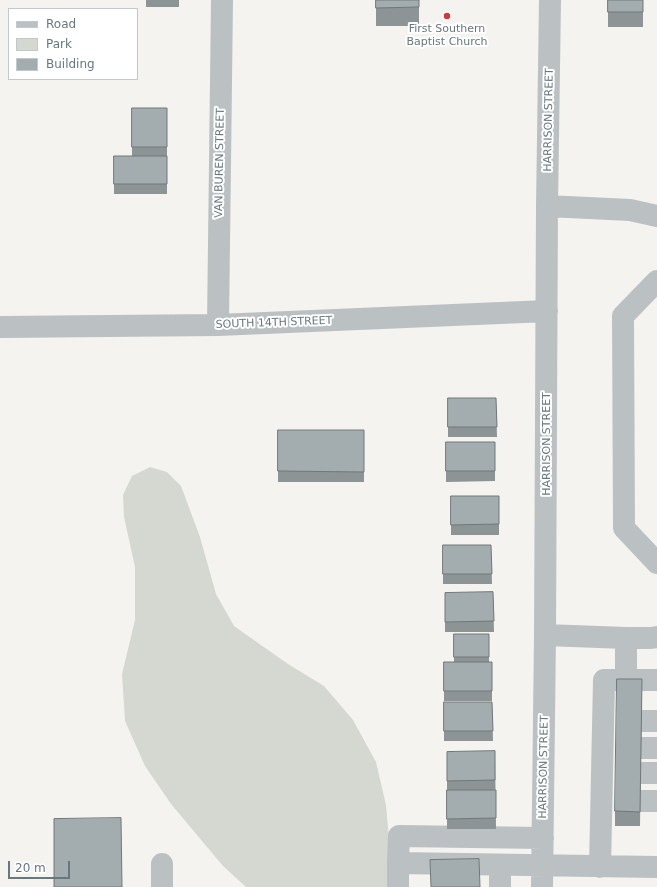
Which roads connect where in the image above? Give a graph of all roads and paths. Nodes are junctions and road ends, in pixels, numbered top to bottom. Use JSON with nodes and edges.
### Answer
{"nodes":[{"id":1,"x":222,"y":0,"type":"edge"},
{"id":2,"x":550,"y":0,"type":"edge"},
{"id":3,"x":547,"y":206,"type":"junction"},
{"id":4,"x":657,"y":216,"type":"edge"},
{"id":5,"x":657,"y":282,"type":"edge"},
{"id":6,"x":547,"y":311,"type":"junction"},
{"id":7,"x":218,"y":325,"type":"junction"},
{"id":8,"x":0,"y":327,"type":"edge"},
{"id":9,"x":657,"y":563,"type":"edge"},
{"id":10,"x":545,"y":635,"type":"junction"},
{"id":11,"x":657,"y":636,"type":"edge"},
{"id":12,"x":626,"y":638,"type":"junction"},
{"id":13,"x":626,"y":680,"type":"junction"},
{"id":14,"x":657,"y":680,"type":"edge"},
{"id":15,"x":543,"y":838,"type":"junction"},
{"id":16,"x":398,"y":863,"type":"junction"},
{"id":17,"x":162,"y":864,"type":"dead end"},
{"id":18,"x":500,"y":865,"type":"junction"},
{"id":19,"x":542,"y":866,"type":"junction"},
{"id":20,"x":600,"y":867,"type":"junction"},
{"id":21,"x":657,"y":867,"type":"edge"},
{"id":22,"x":162,"y":887,"type":"edge"},
{"id":23,"x":398,"y":887,"type":"edge"},
{"id":24,"x":500,"y":887,"type":"edge"},
{"id":25,"x":542,"y":887,"type":"edge"}],
"edges":[{"from":1,"to":7,"type":"street","name":"VAN BUREN STREET"},
{"from":2,"to":3,"type":"street","name":"HARRISON STREET"},
{"from":3,"to":4,"type":"street"},
{"from":3,"to":6,"type":"street","name":"HARRISON STREET"},
{"from":5,"to":9,"type":"street"},
{"from":6,"to":7,"type":"street","name":"SOUTH 14TH STREET"},
{"from":6,"to":10,"type":"street","name":"HARRISON STREET"},
{"from":7,"to":8,"type":"street","name":"SOUTH 14TH STREET"},
{"from":10,"to":12,"type":"street"},
{"from":10,"to":15,"type":"street","name":"HARRISON STREET"},
{"from":11,"to":12,"type":"street"},
{"from":12,"to":13,"type":"street"},
{"from":13,"to":14,"type":"street"},
{"from":13,"to":20,"type":"street"},
{"from":15,"to":16,"type":"street"},
{"from":15,"to":19,"type":"street","name":"HARRISON STREET"},
{"from":16,"to":18,"type":"street"},
{"from":16,"to":23,"type":"street"},
{"from":17,"to":22,"type":"street"},
{"from":18,"to":19,"type":"street"},
{"from":18,"to":24,"type":"street"},
{"from":19,"to":20,"type":"street"},
{"from":19,"to":25,"type":"street","name":"HARRISON STREET"},
{"from":20,"to":21,"type":"street"}]}
